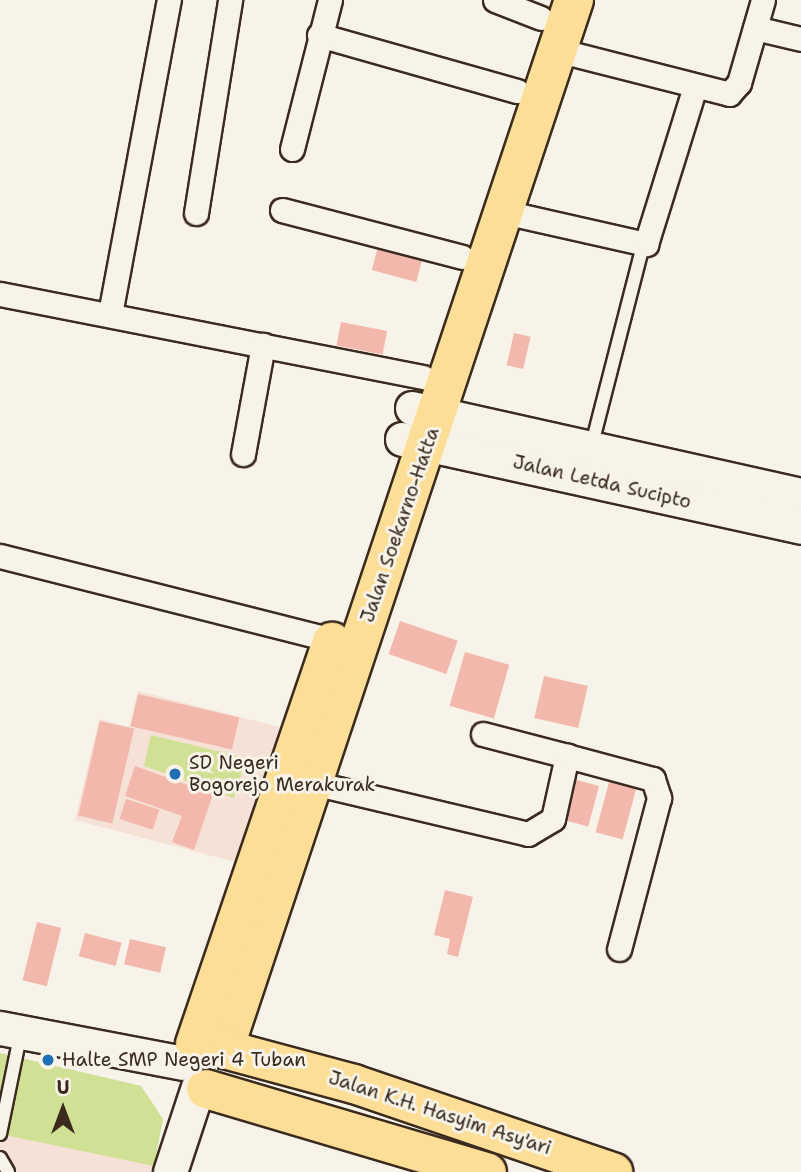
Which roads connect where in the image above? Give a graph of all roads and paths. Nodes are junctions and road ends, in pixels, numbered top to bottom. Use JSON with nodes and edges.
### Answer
{"nodes":[{"id":1,"x":169,"y":0,"type":"edge"},
{"id":2,"x":230,"y":0,"type":"edge"},
{"id":3,"x":330,"y":0,"type":"edge"},
{"id":4,"x":495,"y":0,"type":"edge"},
{"id":5,"x":763,"y":0,"type":"edge"},
{"id":6,"x":555,"y":17,"type":"edge"},
{"id":7,"x":755,"y":28,"type":"junction"},
{"id":8,"x":319,"y":35,"type":"junction"},
{"id":9,"x":801,"y":39,"type":"edge"},
{"id":10,"x":695,"y":87,"type":"junction"},
{"id":11,"x":517,"y":90,"type":"junction"},
{"id":12,"x":292,"y":149,"type":"dead end"},
{"id":13,"x":282,"y":210,"type":"dead end"},
{"id":14,"x":504,"y":212,"type":"junction"},
{"id":15,"x":196,"y":213,"type":"dead end"},
{"id":16,"x":643,"y":245,"type":"junction"},
{"id":17,"x":462,"y":257,"type":"junction"},
{"id":18,"x":0,"y":294,"type":"edge"},
{"id":19,"x":110,"y":314,"type":"junction"},
{"id":20,"x":263,"y":345,"type":"junction"},
{"id":21,"x":420,"y":416,"type":"junction"},
{"id":22,"x":591,"y":448,"type":"junction"},
{"id":23,"x":243,"y":454,"type":"dead end"},
{"id":24,"x":801,"y":495,"type":"edge"},
{"id":25,"x":801,"y":527,"type":"edge"},
{"id":26,"x":0,"y":556,"type":"edge"},
{"id":27,"x":333,"y":640,"type":"junction"},
{"id":28,"x":483,"y":734,"type":"dead end"},
{"id":29,"x":567,"y":756,"type":"junction"},
{"id":30,"x":298,"y":798,"type":"junction"},
{"id":31,"x":619,"y":949,"type":"dead end"},
{"id":32,"x":11,"y":1030,"type":"edge"},
{"id":33,"x":201,"y":1066,"type":"junction"},
{"id":34,"x":0,"y":1134,"type":"edge"},
{"id":35,"x":0,"y":1158,"type":"edge"},
{"id":36,"x":8,"y":1172,"type":"edge"},
{"id":37,"x":170,"y":1172,"type":"edge"},
{"id":38,"x":487,"y":1172,"type":"edge"},
{"id":39,"x":613,"y":1172,"type":"edge"}],
"edges":[{"from":1,"to":19,"type":"street"},
{"from":2,"to":15,"type":"street"},
{"from":3,"to":8,"type":"street"},
{"from":4,"to":6,"type":"street"},
{"from":5,"to":7,"type":"street"},
{"from":6,"to":10,"type":"street"},
{"from":6,"to":11,"type":"highway","name":"Jalan Soekarno-Hatta"},
{"from":6,"to":14,"type":"highway","name":"Jalan Soekarno-Hatta"},
{"from":7,"to":9,"type":"street"},
{"from":7,"to":10,"type":"street"},
{"from":8,"to":11,"type":"street"},
{"from":8,"to":12,"type":"street"},
{"from":10,"to":16,"type":"street"},
{"from":11,"to":17,"type":"highway","name":"Jalan Soekarno-Hatta"},
{"from":13,"to":17,"type":"street"},
{"from":14,"to":16,"type":"street"},
{"from":14,"to":21,"type":"highway","name":"Jalan Soekarno-Hatta"},
{"from":16,"to":22,"type":"lane"},
{"from":17,"to":21,"type":"highway","name":"Jalan Soekarno-Hatta"},
{"from":18,"to":19,"type":"street"},
{"from":19,"to":20,"type":"street"},
{"from":20,"to":21,"type":"street"},
{"from":20,"to":23,"type":"street"},
{"from":21,"to":22,"type":"main road","name":"Jalan Letda Sucipto"},
{"from":21,"to":25,"type":"main road","name":"Jalan Letda Sucipto"},
{"from":21,"to":27,"type":"highway","name":"Jalan Soekarno-Hatta"},
{"from":21,"to":30,"type":"highway","name":"Jalan Soekarno-Hatta"},
{"from":22,"to":24,"type":"main road","name":"Jalan Letda Sucipto"},
{"from":26,"to":27,"type":"street"},
{"from":27,"to":30,"type":"highway","name":"Jalan Soekarno-Hatta"},
{"from":28,"to":29,"type":"street"},
{"from":29,"to":30,"type":"street"},
{"from":29,"to":31,"type":"street"},
{"from":30,"to":33,"type":"highway","name":"Jalan Soekarno-Hatta"},
{"from":32,"to":33,"type":"main road"},
{"from":32,"to":34,"type":"lane"},
{"from":33,"to":37,"type":"main road"},
{"from":33,"to":38,"type":"highway"},
{"from":33,"to":39,"type":"highway","name":"Jalan K.H. Hasyim Asy'ari"},
{"from":35,"to":36,"type":"lane"}]}
